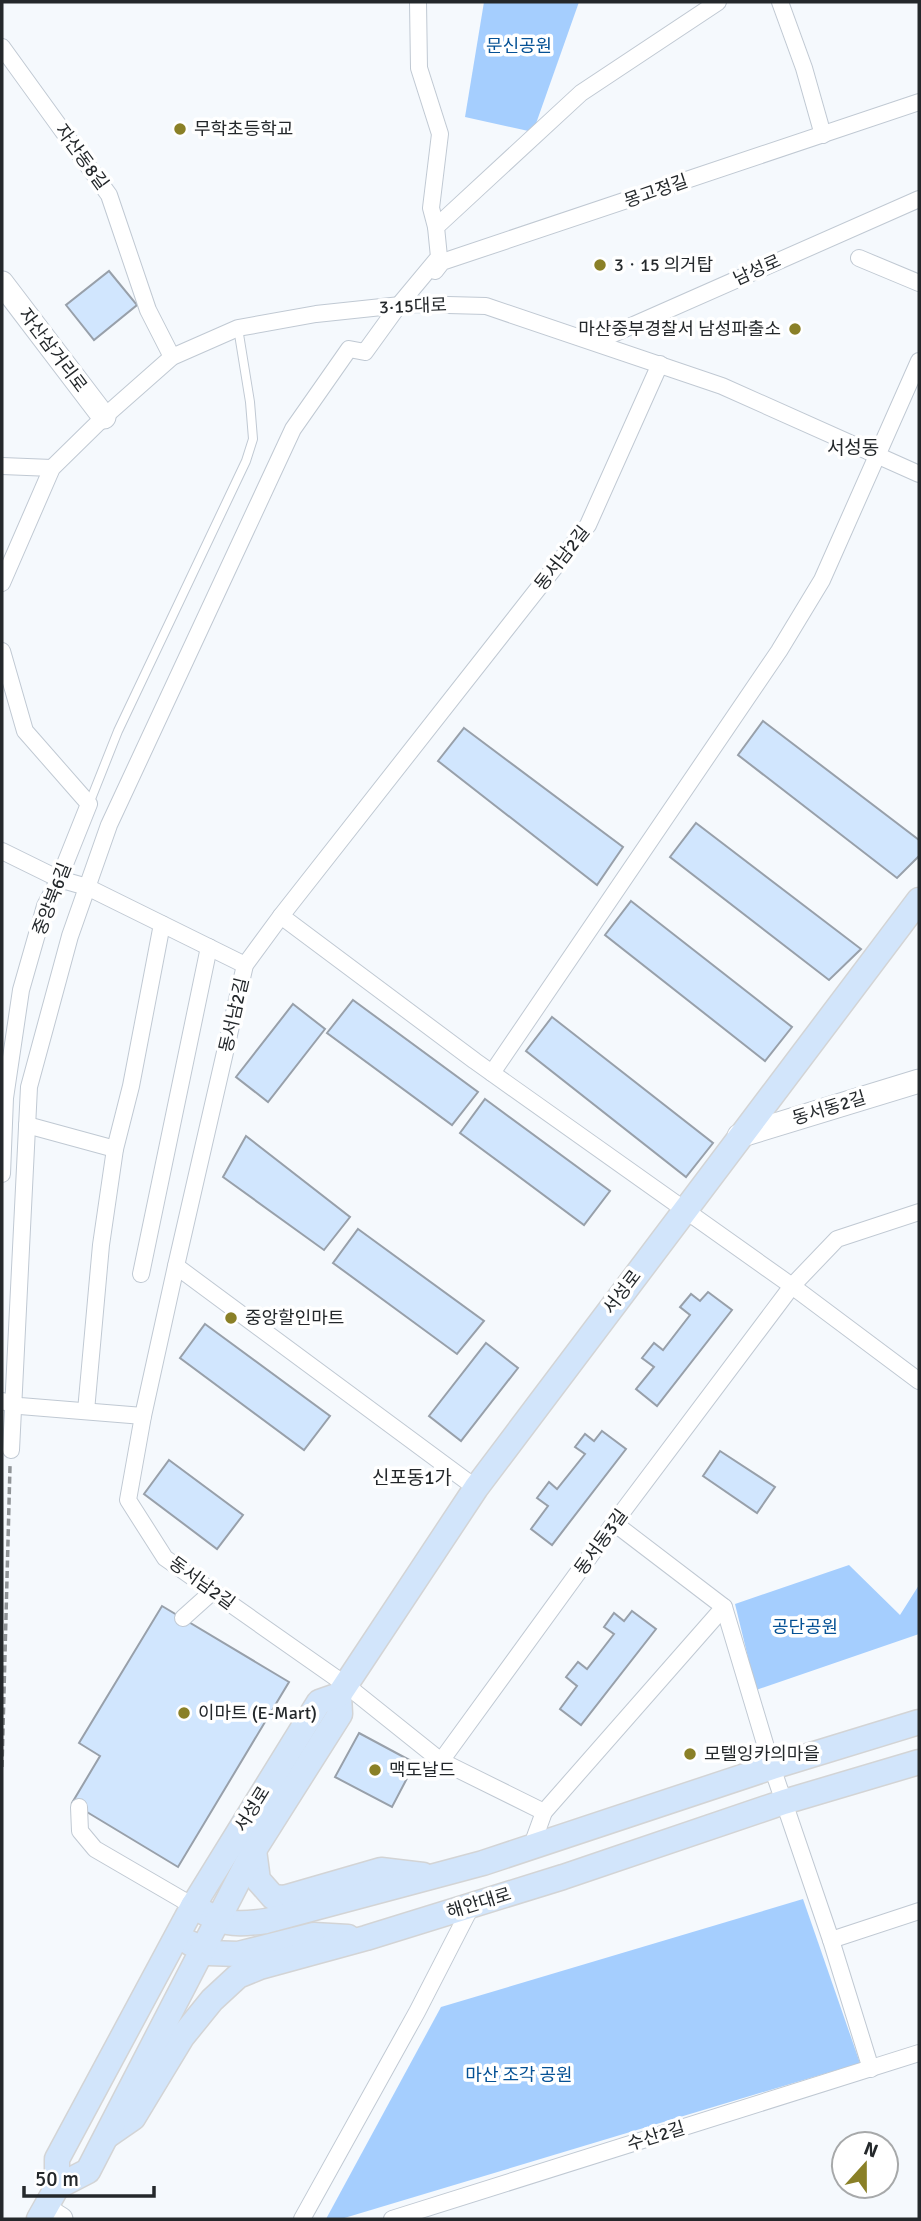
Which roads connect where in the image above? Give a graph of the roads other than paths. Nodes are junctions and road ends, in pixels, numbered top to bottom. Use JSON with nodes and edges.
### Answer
{"nodes":[{"id":1,"x":418,"y":2,"type":"edge"},
{"id":2,"x":718,"y":2,"type":"edge"},
{"id":3,"x":780,"y":2,"type":"edge"},
{"id":4,"x":2,"y":47,"type":"edge"},
{"id":5,"x":919,"y":102,"type":"edge"},
{"id":6,"x":823,"y":135,"type":"junction"},
{"id":7,"x":919,"y":199,"type":"edge"},
{"id":8,"x":436,"y":227,"type":"junction"},
{"id":9,"x":859,"y":258,"type":"dead end"},
{"id":10,"x":2,"y":283,"type":"edge"},
{"id":11,"x":919,"y":283,"type":"edge"},
{"id":12,"x":404,"y":304,"type":"junction"},
{"id":13,"x":238,"y":328,"type":"junction"},
{"id":14,"x":595,"y":341,"type":"junction"},
{"id":15,"x":172,"y":357,"type":"junction"},
{"id":16,"x":919,"y":361,"type":"edge"},
{"id":17,"x":660,"y":364,"type":"junction"},
{"id":18,"x":104,"y":417,"type":"junction"},
{"id":19,"x":877,"y":456,"type":"junction"},
{"id":20,"x":2,"y":466,"type":"edge"},
{"id":21,"x":52,"y":468,"type":"junction"},
{"id":22,"x":919,"y":474,"type":"edge"},
{"id":23,"x":2,"y":583,"type":"edge"},
{"id":24,"x":2,"y":651,"type":"edge"},
{"id":25,"x":89,"y":804,"type":"junction"},
{"id":26,"x":2,"y":851,"type":"edge"},
{"id":27,"x":59,"y":879,"type":"junction"},
{"id":28,"x":87,"y":887,"type":"junction"},
{"id":29,"x":919,"y":900,"type":"edge"},
{"id":30,"x":281,"y":916,"type":"junction"},
{"id":31,"x":162,"y":924,"type":"junction"},
{"id":32,"x":209,"y":947,"type":"junction"},
{"id":33,"x":245,"y":965,"type":"junction"},
{"id":34,"x":492,"y":1073,"type":"junction"},
{"id":35,"x":919,"y":1081,"type":"edge"},
{"id":36,"x":3,"y":1097,"type":"edge"},
{"id":37,"x":27,"y":1125,"type":"junction"},
{"id":38,"x":740,"y":1136,"type":"junction"},
{"id":39,"x":115,"y":1149,"type":"junction"},
{"id":40,"x":2,"y":1174,"type":"edge"},
{"id":41,"x":684,"y":1210,"type":"junction"},
{"id":42,"x":919,"y":1212,"type":"edge"},
{"id":43,"x":176,"y":1266,"type":"junction"},
{"id":44,"x":141,"y":1274,"type":"dead end"},
{"id":45,"x":792,"y":1286,"type":"junction"},
{"id":46,"x":915,"y":1372,"type":"edge"},
{"id":47,"x":7,"y":1402,"type":"edge"},
{"id":48,"x":86,"y":1411,"type":"junction"},
{"id":49,"x":144,"y":1416,"type":"junction"},
{"id":50,"x":11,"y":1450,"type":"road end"},
{"id":51,"x":476,"y":1488,"type":"junction"},
{"id":52,"x":614,"y":1523,"type":"junction"},
{"id":53,"x":212,"y":1592,"type":"junction"},
{"id":54,"x":724,"y":1607,"type":"junction"},
{"id":55,"x":183,"y":1618,"type":"dead end"},
{"id":56,"x":342,"y":1690,"type":"junction"},
{"id":57,"x":919,"y":1722,"type":"edge"},
{"id":58,"x":441,"y":1761,"type":"junction"},
{"id":59,"x":919,"y":1762,"type":"edge"},
{"id":60,"x":772,"y":1767,"type":"junction"},
{"id":61,"x":785,"y":1802,"type":"junction"},
{"id":62,"x":79,"y":1807,"type":"dead end"},
{"id":63,"x":544,"y":1812,"type":"junction"},
{"id":64,"x":532,"y":1845,"type":"junction"},
{"id":65,"x":254,"y":1850,"type":"junction"},
{"id":66,"x":435,"y":1877,"type":"junction"},
{"id":67,"x":472,"y":1905,"type":"junction"},
{"id":68,"x":192,"y":1906,"type":"junction"},
{"id":69,"x":919,"y":1911,"type":"edge"},
{"id":70,"x":218,"y":1921,"type":"junction"},
{"id":71,"x":177,"y":1936,"type":"junction"},
{"id":72,"x":366,"y":1938,"type":"junction"},
{"id":73,"x":831,"y":1940,"type":"junction"},
{"id":74,"x":202,"y":1950,"type":"junction"},
{"id":75,"x":919,"y":2053,"type":"edge"},
{"id":76,"x":871,"y":2068,"type":"junction"},
{"id":77,"x":107,"y":2136,"type":"junction"},
{"id":78,"x":57,"y":2186,"type":"junction"},
{"id":79,"x":48,"y":2216,"type":"edge"},
{"id":80,"x":302,"y":2219,"type":"edge"},
{"id":81,"x":392,"y":2219,"type":"edge"}],
"edges":[{"from":1,"to":8,"type":"street"},
{"from":2,"to":8,"type":"street"},
{"from":3,"to":6,"type":"street"},
{"from":4,"to":15,"type":"street","name":"자산동8길"},
{"from":5,"to":6,"type":"street","name":"몽고정길"},
{"from":6,"to":12,"type":"street","name":"몽고정길"},
{"from":7,"to":14,"type":"street","name":"남성로"},
{"from":8,"to":12,"type":"street"},
{"from":9,"to":11,"type":"street"},
{"from":10,"to":18,"type":"main road","name":"자산삼거리로"},
{"from":12,"to":13,"type":"street","name":"3·15대로"},
{"from":12,"to":14,"type":"street","name":"3·15대로"},
{"from":12,"to":28,"type":"street"},
{"from":13,"to":15,"type":"street","name":"3·15대로"},
{"from":13,"to":25,"type":"lane"},
{"from":14,"to":17,"type":"street","name":"3·15대로"},
{"from":15,"to":18,"type":"street","name":"3·15대로"},
{"from":16,"to":19,"type":"street"},
{"from":17,"to":19,"type":"street","name":"3·15대로"},
{"from":17,"to":30,"type":"street","name":"동서남2길"},
{"from":18,"to":21,"type":"street","name":"3·15대로"},
{"from":19,"to":22,"type":"street","name":"3·15대로"},
{"from":19,"to":34,"type":"street"},
{"from":20,"to":21,"type":"street"},
{"from":21,"to":23,"type":"street","name":"3·15대로"},
{"from":24,"to":25,"type":"street"},
{"from":25,"to":27,"type":"street","name":"중앙북6길"},
{"from":26,"to":27,"type":"street"},
{"from":27,"to":28,"type":"street"},
{"from":27,"to":36,"type":"street","name":"중앙북6길"},
{"from":28,"to":31,"type":"street"},
{"from":28,"to":37,"type":"street"},
{"from":29,"to":38,"type":"main road","name":"서성로"},
{"from":30,"to":33,"type":"street","name":"동서남2길"},
{"from":30,"to":34,"type":"street"},
{"from":31,"to":32,"type":"street"},
{"from":31,"to":39,"type":"street"},
{"from":32,"to":33,"type":"street"},
{"from":32,"to":44,"type":"street"},
{"from":33,"to":43,"type":"street","name":"동서남2길"},
{"from":34,"to":41,"type":"street"},
{"from":35,"to":38,"type":"main road","name":"동서동2길"},
{"from":36,"to":40,"type":"street","name":"중앙북6길"},
{"from":37,"to":39,"type":"street"},
{"from":37,"to":47,"type":"street"},
{"from":38,"to":41,"type":"main road","name":"서성로"},
{"from":39,"to":48,"type":"street"},
{"from":41,"to":45,"type":"street"},
{"from":41,"to":51,"type":"main road","name":"서성로"},
{"from":42,"to":45,"type":"street"},
{"from":43,"to":49,"type":"street","name":"동서남2길"},
{"from":43,"to":51,"type":"street"},
{"from":45,"to":46,"type":"street"},
{"from":45,"to":52,"type":"street","name":"동서동3길"},
{"from":47,"to":48,"type":"street"},
{"from":47,"to":50,"type":"street"},
{"from":48,"to":49,"type":"street"},
{"from":49,"to":53,"type":"street","name":"동서남2길"},
{"from":51,"to":56,"type":"main road","name":"서성로"},
{"from":52,"to":54,"type":"street"},
{"from":52,"to":58,"type":"street","name":"동서동3길"},
{"from":53,"to":55,"type":"street"},
{"from":53,"to":56,"type":"street","name":"동서남2길"},
{"from":54,"to":60,"type":"street"},
{"from":54,"to":63,"type":"street"},
{"from":56,"to":58,"type":"street"},
{"from":56,"to":65,"type":"main road","name":"서성로"},
{"from":56,"to":68,"type":"main road","name":"서성로"},
{"from":57,"to":60,"type":"main road"},
{"from":58,"to":63,"type":"street"},
{"from":59,"to":61,"type":"main road","name":"해안대로"},
{"from":60,"to":61,"type":"street"},
{"from":60,"to":64,"type":"main road"},
{"from":61,"to":67,"type":"main road","name":"해안대로"},
{"from":61,"to":73,"type":"street"},
{"from":62,"to":68,"type":"street"},
{"from":63,"to":64,"type":"street"},
{"from":64,"to":66,"type":"main road"},
{"from":65,"to":66,"type":"main road"},
{"from":65,"to":70,"type":"main road","name":"서성로"},
{"from":66,"to":70,"type":"main road"},
{"from":67,"to":72,"type":"main road","name":"해안대로"},
{"from":67,"to":80,"type":"street"},
{"from":68,"to":70,"type":"main road"},
{"from":68,"to":71,"type":"main road","name":"서성로"},
{"from":69,"to":73,"type":"street"},
{"from":70,"to":74,"type":"main road","name":"해안대로"},
{"from":71,"to":74,"type":"main road"},
{"from":71,"to":78,"type":"main road"},
{"from":72,"to":74,"type":"main road"},
{"from":72,"to":77,"type":"main road","name":"해안대로"},
{"from":73,"to":76,"type":"street"},
{"from":74,"to":77,"type":"main road","name":"해안대로"},
{"from":75,"to":76,"type":"street","name":"수산2길"},
{"from":76,"to":81,"type":"street","name":"수산2길"},
{"from":77,"to":78,"type":"main road","name":"해안대로"},
{"from":78,"to":79,"type":"main road"}]}
